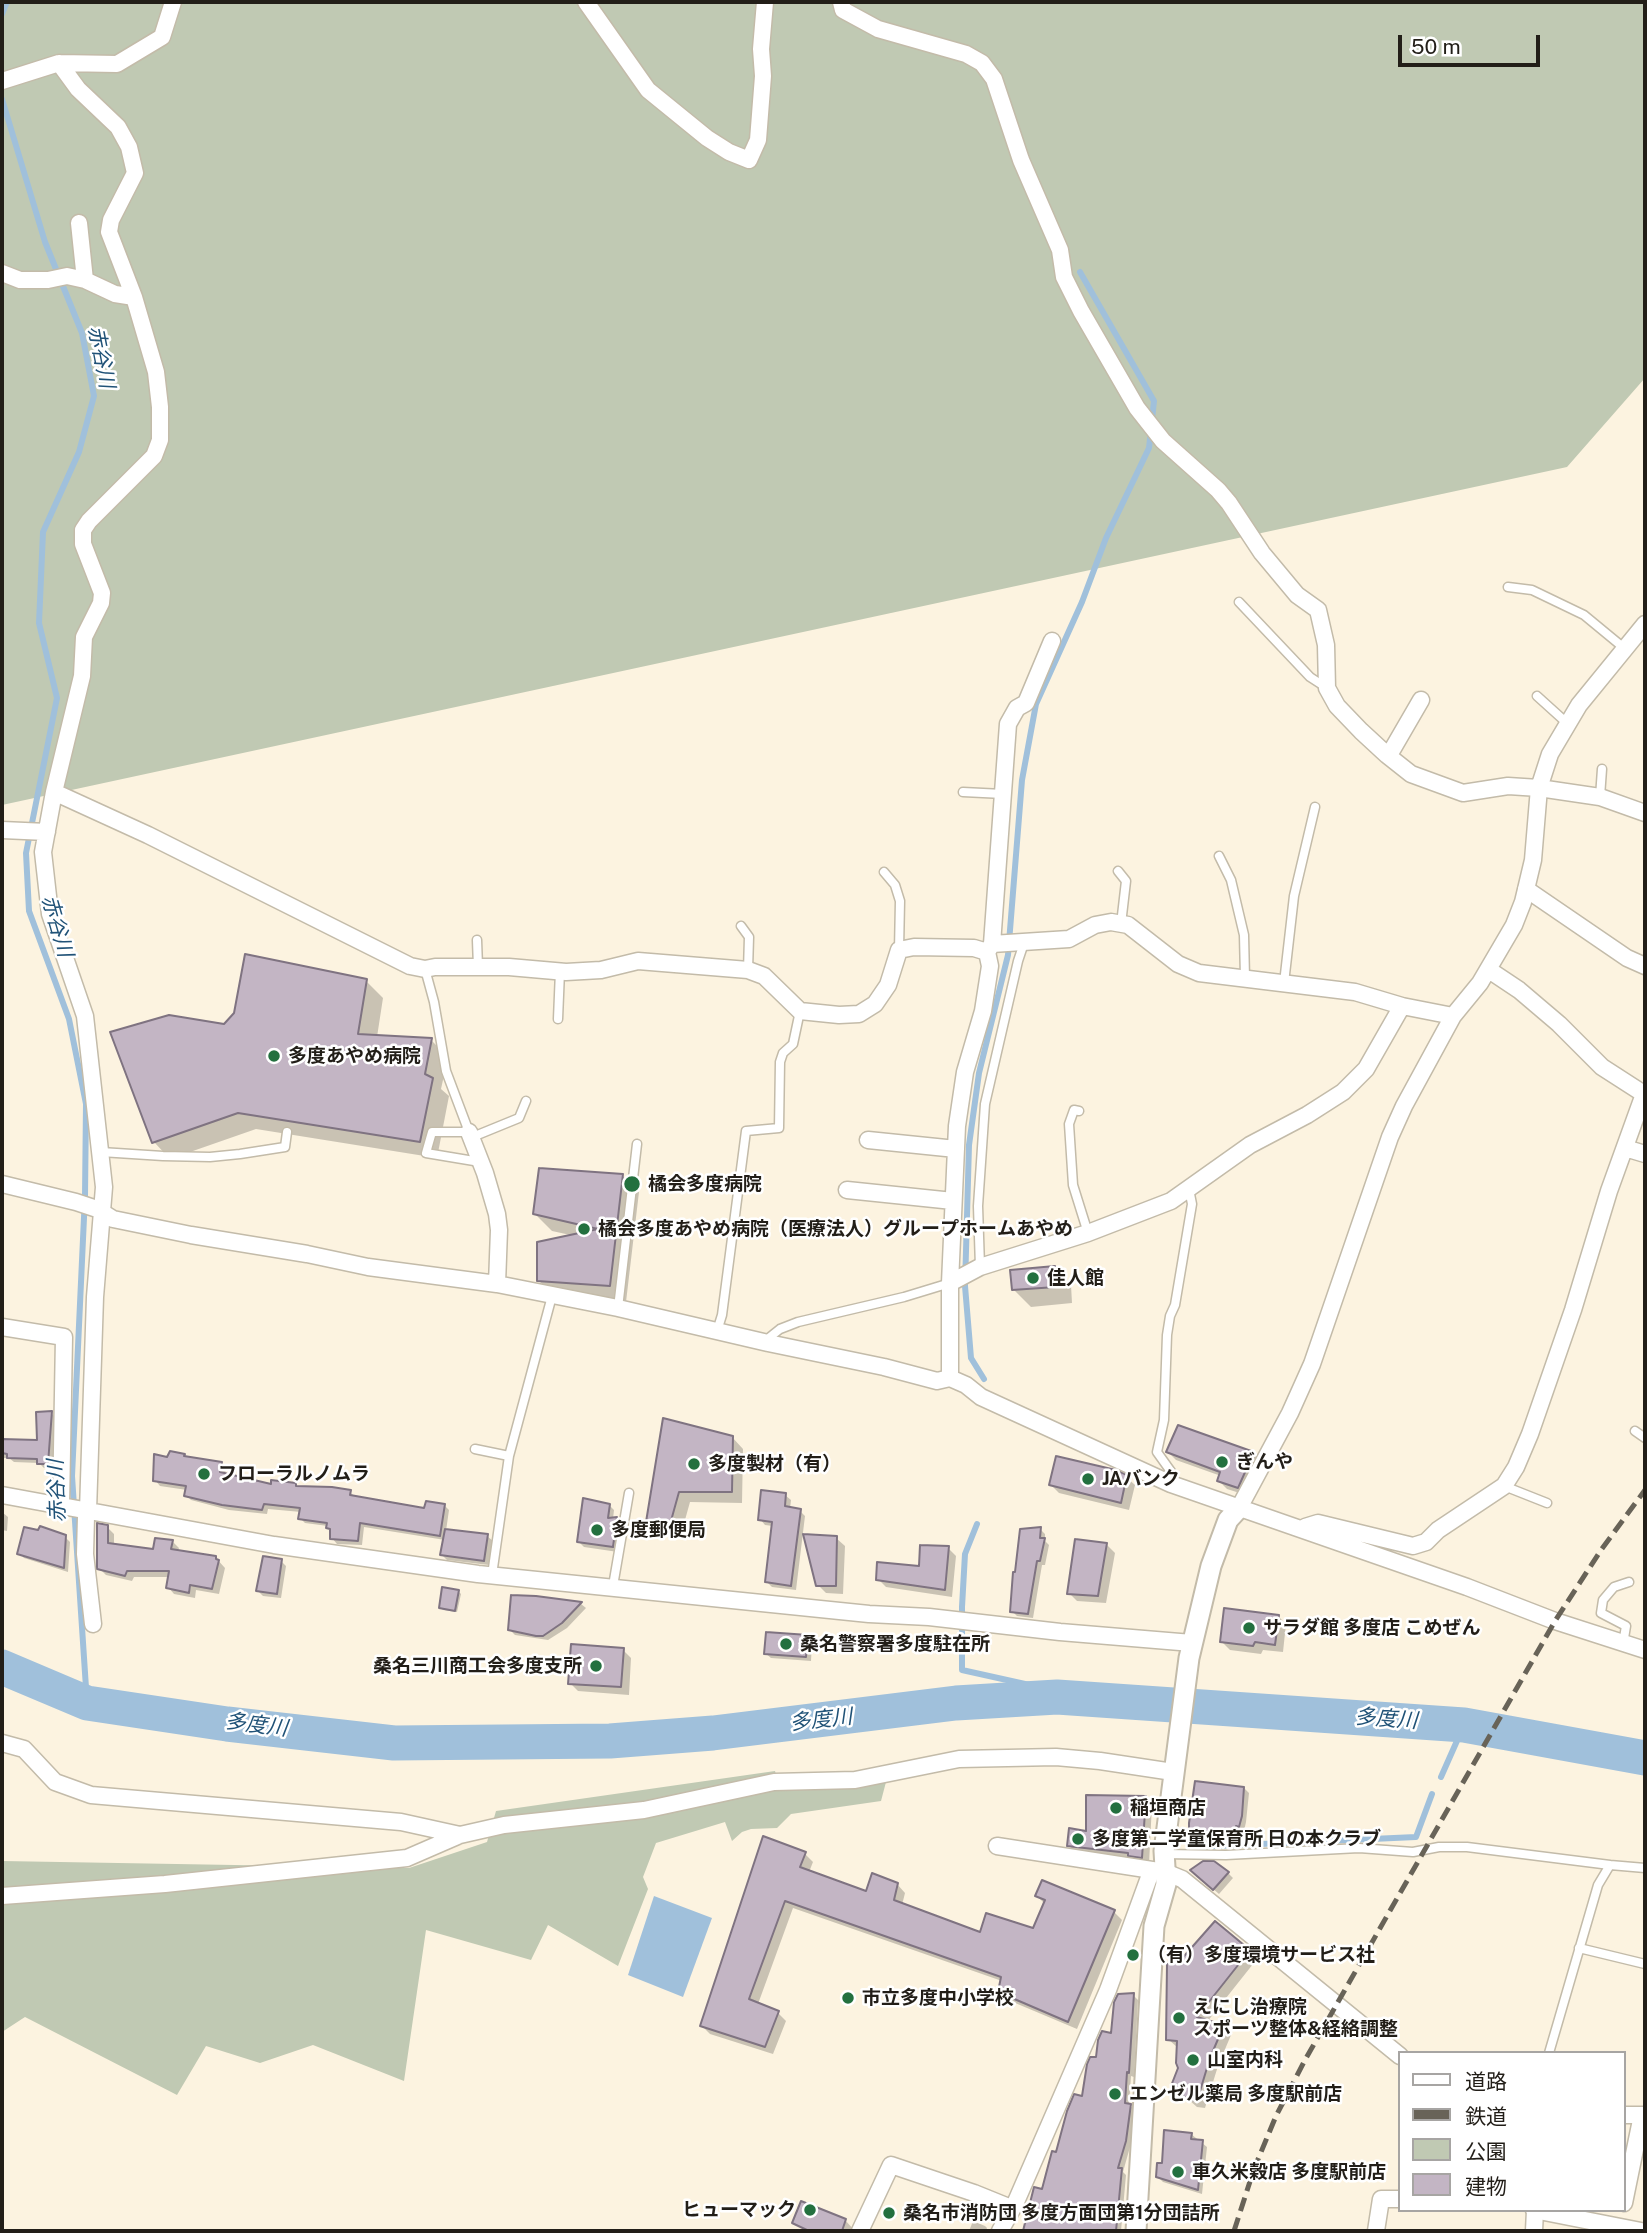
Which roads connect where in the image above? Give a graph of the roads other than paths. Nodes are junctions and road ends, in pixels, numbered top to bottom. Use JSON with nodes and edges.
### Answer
{"nodes":[{"id":1,"x":173,"y":2,"type":"edge"},
{"id":2,"x":586,"y":2,"type":"edge"},
{"id":3,"x":765,"y":2,"type":"edge"},
{"id":4,"x":841,"y":2,"type":"edge"},
{"id":5,"x":59,"y":63,"type":"junction"},
{"id":6,"x":2,"y":80,"type":"edge"},
{"id":7,"x":79,"y":223,"type":"dead end"},
{"id":8,"x":2,"y":273,"type":"edge"},
{"id":9,"x":85,"y":280,"type":"junction"},
{"id":10,"x":134,"y":297,"type":"junction"},
{"id":11,"x":1508,"y":587,"type":"dead end"},
{"id":12,"x":1239,"y":602,"type":"dead end"},
{"id":13,"x":1645,"y":624,"type":"edge"},
{"id":14,"x":1052,"y":640,"type":"dead end"},
{"id":15,"x":1624,"y":648,"type":"junction"},
{"id":16,"x":1327,"y":688,"type":"junction"},
{"id":17,"x":1537,"y":696,"type":"dead end"},
{"id":18,"x":1421,"y":700,"type":"dead end"},
{"id":19,"x":1568,"y":723,"type":"junction"},
{"id":20,"x":1387,"y":755,"type":"junction"},
{"id":21,"x":1602,"y":769,"type":"dead end"},
{"id":22,"x":1539,"y":788,"type":"junction"},
{"id":23,"x":54,"y":792,"type":"junction"},
{"id":24,"x":963,"y":792,"type":"dead end"},
{"id":25,"x":1003,"y":794,"type":"junction"},
{"id":26,"x":1600,"y":796,"type":"junction"},
{"id":27,"x":1315,"y":807,"type":"dead end"},
{"id":28,"x":1645,"y":813,"type":"edge"},
{"id":29,"x":9,"y":830,"type":"edge"},
{"id":30,"x":47,"y":832,"type":"junction"},
{"id":31,"x":1219,"y":856,"type":"dead end"},
{"id":32,"x":1118,"y":871,"type":"dead end"},
{"id":33,"x":884,"y":872,"type":"dead end"},
{"id":34,"x":1526,"y":889,"type":"junction"},
{"id":35,"x":1121,"y":924,"type":"junction"},
{"id":36,"x":741,"y":926,"type":"dead end"},
{"id":37,"x":477,"y":940,"type":"dead end"},
{"id":38,"x":1024,"y":943,"type":"junction"},
{"id":39,"x":989,"y":948,"type":"junction"},
{"id":40,"x":899,"y":950,"type":"junction"},
{"id":41,"x":1645,"y":965,"type":"edge"},
{"id":42,"x":478,"y":967,"type":"junction"},
{"id":43,"x":425,"y":969,"type":"junction"},
{"id":44,"x":748,"y":970,"type":"junction"},
{"id":45,"x":1489,"y":970,"type":"junction"},
{"id":46,"x":561,"y":971,"type":"junction"},
{"id":47,"x":1245,"y":978,"type":"junction"},
{"id":48,"x":1284,"y":983,"type":"junction"},
{"id":49,"x":1402,"y":1006,"type":"junction"},
{"id":50,"x":800,"y":1011,"type":"junction"},
{"id":51,"x":1452,"y":1016,"type":"junction"},
{"id":52,"x":558,"y":1019,"type":"dead end"},
{"id":53,"x":1645,"y":1094,"type":"edge"},
{"id":54,"x":526,"y":1101,"type":"dead end"},
{"id":55,"x":1079,"y":1111,"type":"dead end"},
{"id":56,"x":287,"y":1132,"type":"dead end"},
{"id":57,"x":470,"y":1135,"type":"junction"},
{"id":58,"x":868,"y":1140,"type":"dead end"},
{"id":59,"x":637,"y":1144,"type":"dead end"},
{"id":60,"x":1625,"y":1148,"type":"junction"},
{"id":61,"x":956,"y":1149,"type":"junction"},
{"id":62,"x":101,"y":1152,"type":"junction"},
{"id":63,"x":1645,"y":1154,"type":"edge"},
{"id":64,"x":480,"y":1162,"type":"junction"},
{"id":65,"x":2,"y":1184,"type":"edge"},
{"id":66,"x":1189,"y":1188,"type":"junction"},
{"id":67,"x":847,"y":1190,"type":"dead end"},
{"id":68,"x":953,"y":1201,"type":"junction"},
{"id":69,"x":99,"y":1211,"type":"junction"},
{"id":70,"x":1088,"y":1233,"type":"junction"},
{"id":71,"x":980,"y":1267,"type":"junction"},
{"id":72,"x":950,"y":1283,"type":"junction"},
{"id":73,"x":497,"y":1284,"type":"junction"},
{"id":74,"x":552,"y":1296,"type":"junction"},
{"id":75,"x":618,"y":1308,"type":"junction"},
{"id":76,"x":2,"y":1327,"type":"edge"},
{"id":77,"x":717,"y":1331,"type":"junction"},
{"id":78,"x":768,"y":1343,"type":"junction"},
{"id":79,"x":950,"y":1378,"type":"junction"},
{"id":80,"x":1635,"y":1431,"type":"dead end"},
{"id":81,"x":1645,"y":1438,"type":"edge"},
{"id":82,"x":475,"y":1449,"type":"dead end"},
{"id":83,"x":509,"y":1456,"type":"junction"},
{"id":84,"x":1171,"y":1485,"type":"junction"},
{"id":85,"x":1504,"y":1486,"type":"junction"},
{"id":86,"x":629,"y":1493,"type":"dead end"},
{"id":87,"x":2,"y":1495,"type":"edge"},
{"id":88,"x":1547,"y":1503,"type":"dead end"},
{"id":89,"x":61,"y":1506,"type":"junction"},
{"id":90,"x":1239,"y":1508,"type":"junction"},
{"id":91,"x":88,"y":1511,"type":"junction"},
{"id":92,"x":1300,"y":1528,"type":"junction"},
{"id":93,"x":492,"y":1575,"type":"junction"},
{"id":94,"x":1629,"y":1582,"type":"dead end"},
{"id":95,"x":613,"y":1586,"type":"junction"},
{"id":96,"x":93,"y":1624,"type":"dead end"},
{"id":97,"x":1623,"y":1644,"type":"junction"},
{"id":98,"x":1191,"y":1650,"type":"junction"},
{"id":99,"x":1645,"y":1650,"type":"edge"},
{"id":100,"x":2,"y":1743,"type":"edge"},
{"id":101,"x":1173,"y":1769,"type":"junction"},
{"id":102,"x":460,"y":1835,"type":"junction"},
{"id":103,"x":997,"y":1846,"type":"dead end"},
{"id":104,"x":1610,"y":1865,"type":"junction"},
{"id":105,"x":1160,"y":1866,"type":"junction"},
{"id":106,"x":1645,"y":1868,"type":"edge"},
{"id":107,"x":2,"y":1896,"type":"edge"},
{"id":108,"x":1579,"y":1948,"type":"junction"},
{"id":109,"x":1645,"y":1964,"type":"edge"},
{"id":110,"x":1550,"y":2051,"type":"edge"},
{"id":111,"x":1398,"y":2054,"type":"edge"},
{"id":112,"x":1643,"y":2115,"type":"edge"},
{"id":113,"x":1626,"y":2194,"type":"edge"},
{"id":114,"x":1398,"y":2199,"type":"edge"},
{"id":115,"x":1011,"y":2208,"type":"junction"},
{"id":116,"x":1534,"y":2212,"type":"edge"},
{"id":117,"x":1544,"y":2212,"type":"edge"},
{"id":118,"x":1623,"y":2212,"type":"edge"},
{"id":119,"x":1620,"y":2227,"type":"junction"},
{"id":120,"x":860,"y":2231,"type":"edge"},
{"id":121,"x":1000,"y":2231,"type":"edge"},
{"id":122,"x":1136,"y":2231,"type":"edge"},
{"id":123,"x":1376,"y":2231,"type":"edge"},
{"id":124,"x":1534,"y":2231,"type":"edge"},
{"id":125,"x":1641,"y":2231,"type":"edge"}],
"edges":[{"from":1,"to":5,"type":"street"},
{"from":2,"to":3,"type":"street"},
{"from":4,"to":16,"type":"street"},
{"from":5,"to":6,"type":"street"},
{"from":5,"to":10,"type":"street"},
{"from":7,"to":9,"type":"street"},
{"from":8,"to":9,"type":"street"},
{"from":9,"to":10,"type":"street"},
{"from":10,"to":23,"type":"street"},
{"from":11,"to":15,"type":"lane"},
{"from":12,"to":16,"type":"lane"},
{"from":13,"to":15,"type":"street"},
{"from":14,"to":25,"type":"street"},
{"from":15,"to":19,"type":"street"},
{"from":16,"to":20,"type":"street"},
{"from":17,"to":19,"type":"lane"},
{"from":18,"to":20,"type":"street"},
{"from":19,"to":22,"type":"street"},
{"from":20,"to":22,"type":"street"},
{"from":21,"to":26,"type":"lane"},
{"from":22,"to":26,"type":"street"},
{"from":22,"to":34,"type":"street"},
{"from":23,"to":30,"type":"street"},
{"from":23,"to":43,"type":"street"},
{"from":24,"to":25,"type":"lane"},
{"from":25,"to":39,"type":"street"},
{"from":26,"to":28,"type":"street"},
{"from":27,"to":48,"type":"lane"},
{"from":29,"to":30,"type":"street"},
{"from":30,"to":62,"type":"street"},
{"from":31,"to":47,"type":"lane"},
{"from":32,"to":35,"type":"lane"},
{"from":33,"to":40,"type":"lane"},
{"from":34,"to":41,"type":"street"},
{"from":34,"to":45,"type":"street"},
{"from":35,"to":38,"type":"street"},
{"from":35,"to":47,"type":"street"},
{"from":36,"to":44,"type":"lane"},
{"from":37,"to":42,"type":"lane"},
{"from":38,"to":39,"type":"street"},
{"from":38,"to":71,"type":"lane"},
{"from":39,"to":40,"type":"street"},
{"from":39,"to":61,"type":"street"},
{"from":40,"to":50,"type":"street"},
{"from":42,"to":43,"type":"street"},
{"from":42,"to":46,"type":"street"},
{"from":43,"to":57,"type":"lane"},
{"from":44,"to":46,"type":"street"},
{"from":44,"to":50,"type":"street"},
{"from":45,"to":51,"type":"street"},
{"from":45,"to":53,"type":"street"},
{"from":46,"to":52,"type":"lane"},
{"from":47,"to":48,"type":"street"},
{"from":48,"to":49,"type":"street"},
{"from":49,"to":51,"type":"street"},
{"from":49,"to":66,"type":"street"},
{"from":50,"to":77,"type":"lane"},
{"from":51,"to":90,"type":"street"},
{"from":53,"to":60,"type":"street"},
{"from":54,"to":57,"type":"lane"},
{"from":55,"to":70,"type":"lane"},
{"from":56,"to":62,"type":"lane"},
{"from":57,"to":64,"type":"street"},
{"from":57,"to":64,"type":"lane"},
{"from":58,"to":61,"type":"street"},
{"from":59,"to":75,"type":"lane"},
{"from":60,"to":63,"type":"street"},
{"from":60,"to":85,"type":"street"},
{"from":61,"to":68,"type":"street"},
{"from":62,"to":69,"type":"street"},
{"from":64,"to":73,"type":"street"},
{"from":65,"to":69,"type":"street"},
{"from":66,"to":70,"type":"street"},
{"from":66,"to":84,"type":"lane"},
{"from":67,"to":68,"type":"street"},
{"from":68,"to":72,"type":"street"},
{"from":69,"to":73,"type":"street"},
{"from":69,"to":91,"type":"street"},
{"from":70,"to":71,"type":"street"},
{"from":71,"to":72,"type":"street"},
{"from":72,"to":78,"type":"lane"},
{"from":72,"to":79,"type":"street"},
{"from":73,"to":74,"type":"street"},
{"from":74,"to":75,"type":"street"},
{"from":74,"to":83,"type":"lane"},
{"from":75,"to":77,"type":"street"},
{"from":76,"to":89,"type":"street"},
{"from":77,"to":78,"type":"street"},
{"from":78,"to":79,"type":"street"},
{"from":79,"to":84,"type":"street"},
{"from":80,"to":81,"type":"lane"},
{"from":82,"to":83,"type":"lane"},
{"from":83,"to":93,"type":"lane"},
{"from":84,"to":90,"type":"street"},
{"from":85,"to":88,"type":"lane"},
{"from":85,"to":92,"type":"street"},
{"from":86,"to":95,"type":"lane"},
{"from":87,"to":89,"type":"street"},
{"from":89,"to":91,"type":"street"},
{"from":90,"to":92,"type":"street"},
{"from":90,"to":98,"type":"street"},
{"from":91,"to":93,"type":"street"},
{"from":91,"to":96,"type":"street"},
{"from":92,"to":97,"type":"street"},
{"from":93,"to":95,"type":"street"},
{"from":94,"to":97,"type":"lane"},
{"from":95,"to":98,"type":"street"},
{"from":97,"to":99,"type":"street"},
{"from":98,"to":101,"type":"street"},
{"from":100,"to":102,"type":"street"},
{"from":101,"to":102,"type":"street"},
{"from":101,"to":105,"type":"street"},
{"from":102,"to":107,"type":"street"},
{"from":103,"to":105,"type":"street"},
{"from":104,"to":105,"type":"lane"},
{"from":104,"to":106,"type":"lane"},
{"from":104,"to":108,"type":"lane"},
{"from":105,"to":111,"type":"street"},
{"from":105,"to":115,"type":"street"},
{"from":105,"to":122,"type":"street"},
{"from":108,"to":109,"type":"lane"},
{"from":108,"to":110,"type":"lane"},
{"from":112,"to":113,"type":"street"},
{"from":114,"to":123,"type":"street"},
{"from":115,"to":120,"type":"street"},
{"from":115,"to":121,"type":"street"},
{"from":116,"to":124,"type":"street"},
{"from":117,"to":119,"type":"street"},
{"from":118,"to":119,"type":"street"},
{"from":119,"to":125,"type":"street"}]}
